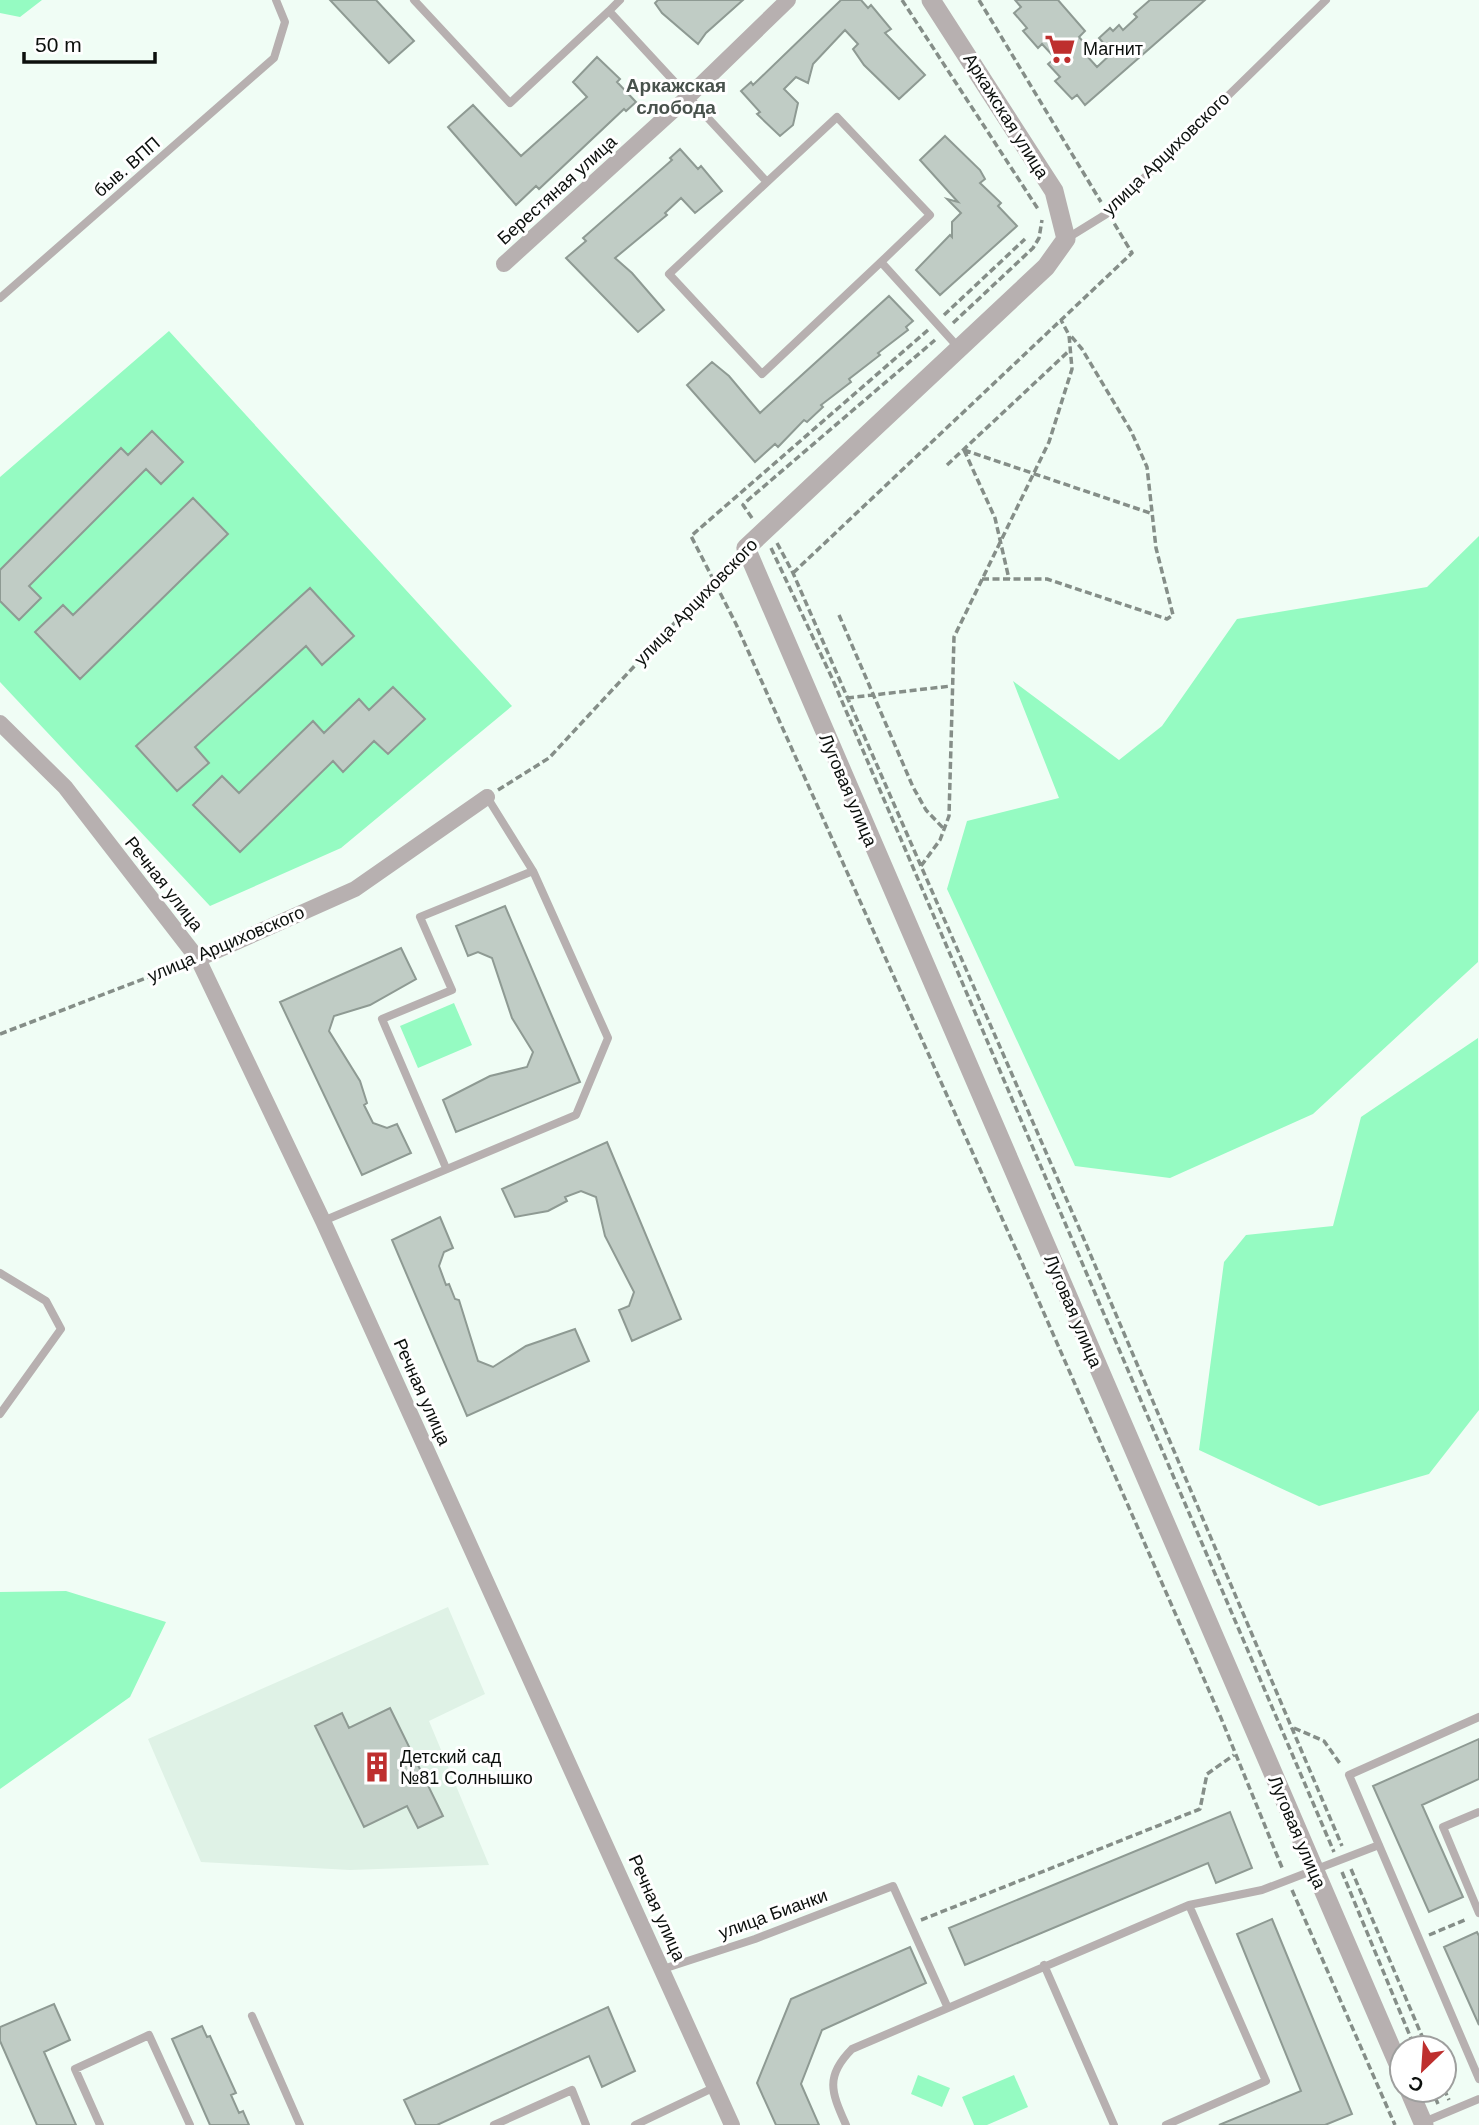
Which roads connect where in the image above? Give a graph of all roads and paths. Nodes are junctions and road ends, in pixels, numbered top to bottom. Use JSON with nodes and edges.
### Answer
{"nodes":[{"id":1,"x":276,"y":0,"type":"edge"},
{"id":2,"x":414,"y":0,"type":"edge"},
{"id":3,"x":620,"y":0,"type":"edge"},
{"id":4,"x":788,"y":0,"type":"edge"},
{"id":5,"x":902,"y":0,"type":"edge"},
{"id":6,"x":931,"y":0,"type":"edge"},
{"id":7,"x":1326,"y":0,"type":"edge"},
{"id":8,"x":609,"y":10,"type":"junction"},
{"id":9,"x":689,"y":96,"type":"junction"},
{"id":10,"x":767,"y":181,"type":"junction"},
{"id":11,"x":1066,"y":239,"type":"junction"},
{"id":12,"x":881,"y":262,"type":"junction"},
{"id":13,"x":504,"y":264,"type":"dead end"},
{"id":14,"x":0,"y":298,"type":"edge"},
{"id":15,"x":1061,"y":320,"type":"dead end"},
{"id":16,"x":944,"y":332,"type":"junction"},
{"id":17,"x":1069,"y":335,"type":"junction"},
{"id":18,"x":960,"y":349,"type":"junction"},
{"id":19,"x":1071,"y":349,"type":"junction"},
{"id":20,"x":964,"y":450,"type":"junction"},
{"id":21,"x":947,"y":465,"type":"dead end"},
{"id":22,"x":1034,"y":474,"type":"junction"},
{"id":23,"x":1153,"y":514,"type":"junction"},
{"id":24,"x":766,"y":531,"type":"junction"},
{"id":25,"x":1001,"y":539,"type":"junction"},
{"id":26,"x":746,"y":548,"type":"junction"},
{"id":27,"x":982,"y":579,"type":"junction"},
{"id":28,"x":1010,"y":579,"type":"junction"},
{"id":29,"x":839,"y":615,"type":"dead end"},
{"id":30,"x":951,"y":687,"type":"junction"},
{"id":31,"x":872,"y":695,"type":"junction"},
{"id":32,"x":847,"y":698,"type":"junction"},
{"id":33,"x":0,"y":723,"type":"edge"},
{"id":34,"x":486,"y":797,"type":"junction"},
{"id":35,"x":944,"y":829,"type":"junction"},
{"id":36,"x":921,"y":866,"type":"junction"},
{"id":37,"x":533,"y":871,"type":"junction"},
{"id":38,"x":198,"y":959,"type":"junction"},
{"id":39,"x":0,"y":1034,"type":"edge"},
{"id":40,"x":446,"y":1168,"type":"junction"},
{"id":41,"x":323,"y":1221,"type":"junction"},
{"id":42,"x":0,"y":1273,"type":"edge"},
{"id":43,"x":0,"y":1414,"type":"edge"},
{"id":44,"x":1277,"y":1694,"type":"dead end"},
{"id":45,"x":1479,"y":1717,"type":"edge"},
{"id":46,"x":1293,"y":1728,"type":"dead end"},
{"id":47,"x":1234,"y":1755,"type":"dead end"},
{"id":48,"x":1349,"y":1775,"type":"junction"},
{"id":49,"x":1479,"y":1812,"type":"edge"},
{"id":50,"x":1379,"y":1845,"type":"junction"},
{"id":51,"x":1338,"y":1861,"type":"junction"},
{"id":52,"x":1314,"y":1871,"type":"junction"},
{"id":53,"x":1189,"y":1905,"type":"junction"},
{"id":54,"x":1479,"y":1913,"type":"edge"},
{"id":55,"x":910,"y":1925,"type":"junction"},
{"id":56,"x":1419,"y":1939,"type":"junction"},
{"id":57,"x":1044,"y":1965,"type":"junction"},
{"id":58,"x":663,"y":1969,"type":"junction"},
{"id":59,"x":947,"y":2006,"type":"junction"},
{"id":60,"x":252,"y":2016,"type":"dead end"},
{"id":61,"x":1409,"y":2034,"type":"edge"},
{"id":62,"x":1388,"y":2041,"type":"edge"},
{"id":63,"x":1479,"y":2079,"type":"edge"},
{"id":64,"x":715,"y":2087,"type":"junction"},
{"id":65,"x":1479,"y":2099,"type":"edge"},
{"id":66,"x":1414,"y":2104,"type":"edge"},
{"id":67,"x":1421,"y":2124,"type":"edge"},
{"id":68,"x":100,"y":2125,"type":"edge"},
{"id":69,"x":190,"y":2125,"type":"edge"},
{"id":70,"x":300,"y":2125,"type":"edge"},
{"id":71,"x":494,"y":2125,"type":"edge"},
{"id":72,"x":586,"y":2125,"type":"edge"},
{"id":73,"x":635,"y":2125,"type":"edge"},
{"id":74,"x":732,"y":2125,"type":"edge"},
{"id":75,"x":846,"y":2125,"type":"edge"},
{"id":76,"x":1114,"y":2125,"type":"edge"},
{"id":77,"x":1166,"y":2125,"type":"edge"}],
"edges":[{"from":1,"to":14,"type":"lane","name":"быв. ВПП"},
{"from":2,"to":8,"type":"lane"},
{"from":3,"to":8,"type":"lane"},
{"from":4,"to":9,"type":"street","name":"Берестяная улица"},
{"from":5,"to":16,"type":"path"},
{"from":6,"to":11,"type":"street","name":"Аркажская улица"},
{"from":7,"to":11,"type":"lane","name":"улица Арциховского"},
{"from":8,"to":9,"type":"lane"},
{"from":9,"to":10,"type":"lane"},
{"from":9,"to":13,"type":"street","name":"Берестяная улица"},
{"from":10,"to":12,"type":"lane"},
{"from":10,"to":12,"type":"lane"},
{"from":11,"to":18,"type":"street","name":"улица Арциховского"},
{"from":12,"to":16,"type":"lane"},
{"from":15,"to":17,"type":"path"},
{"from":16,"to":18,"type":"lane"},
{"from":16,"to":24,"type":"path"},
{"from":17,"to":19,"type":"path"},
{"from":17,"to":23,"type":"path"},
{"from":18,"to":24,"type":"street","name":"улица Арциховского"},
{"from":19,"to":20,"type":"path"},
{"from":19,"to":22,"type":"path"},
{"from":20,"to":21,"type":"path"},
{"from":20,"to":22,"type":"path"},
{"from":20,"to":25,"type":"path"},
{"from":22,"to":23,"type":"path"},
{"from":22,"to":25,"type":"path"},
{"from":23,"to":28,"type":"path"},
{"from":24,"to":26,"type":"street","name":"улица Арциховского"},
{"from":24,"to":32,"type":"path"},
{"from":24,"to":51,"type":"path"},
{"from":25,"to":27,"type":"path"},
{"from":25,"to":28,"type":"path"},
{"from":26,"to":34,"type":"path","name":"улица Арциховского"},
{"from":26,"to":52,"type":"street","name":"Луговая улица"},
{"from":27,"to":28,"type":"path"},
{"from":27,"to":30,"type":"path"},
{"from":29,"to":31,"type":"path"},
{"from":30,"to":31,"type":"path"},
{"from":30,"to":35,"type":"path"},
{"from":31,"to":32,"type":"path"},
{"from":31,"to":35,"type":"path"},
{"from":32,"to":36,"type":"path"},
{"from":33,"to":38,"type":"street","name":"Речная улица"},
{"from":34,"to":37,"type":"lane"},
{"from":34,"to":38,"type":"street","name":"улица Арциховского"},
{"from":35,"to":36,"type":"path"},
{"from":36,"to":44,"type":"path"},
{"from":37,"to":40,"type":"lane"},
{"from":37,"to":40,"type":"lane"},
{"from":38,"to":39,"type":"path","name":"улица Арциховского"},
{"from":38,"to":41,"type":"street","name":"Речная улица"},
{"from":40,"to":41,"type":"lane"},
{"from":41,"to":58,"type":"street","name":"Речная улица"},
{"from":42,"to":43,"type":"lane"},
{"from":45,"to":48,"type":"lane"},
{"from":46,"to":48,"type":"path"},
{"from":47,"to":55,"type":"path"},
{"from":48,"to":50,"type":"lane"},
{"from":49,"to":54,"type":"lane"},
{"from":50,"to":51,"type":"lane"},
{"from":50,"to":56,"type":"lane"},
{"from":51,"to":52,"type":"lane"},
{"from":51,"to":61,"type":"path"},
{"from":52,"to":53,"type":"lane"},
{"from":52,"to":62,"type":"street","name":"Луговая улица"},
{"from":53,"to":57,"type":"lane"},
{"from":53,"to":77,"type":"lane"},
{"from":54,"to":56,"type":"path"},
{"from":55,"to":58,"type":"lane","name":"улица Бианки"},
{"from":55,"to":59,"type":"lane"},
{"from":56,"to":63,"type":"lane"},
{"from":57,"to":59,"type":"lane"},
{"from":57,"to":76,"type":"lane"},
{"from":58,"to":64,"type":"street","name":"Речная улица"},
{"from":59,"to":75,"type":"lane"},
{"from":60,"to":70,"type":"lane"},
{"from":64,"to":73,"type":"lane"},
{"from":64,"to":74,"type":"street","name":"Речная улица"},
{"from":65,"to":67,"type":"lane"},
{"from":66,"to":67,"type":"street"},
{"from":68,"to":69,"type":"lane"},
{"from":71,"to":72,"type":"lane"}]}
